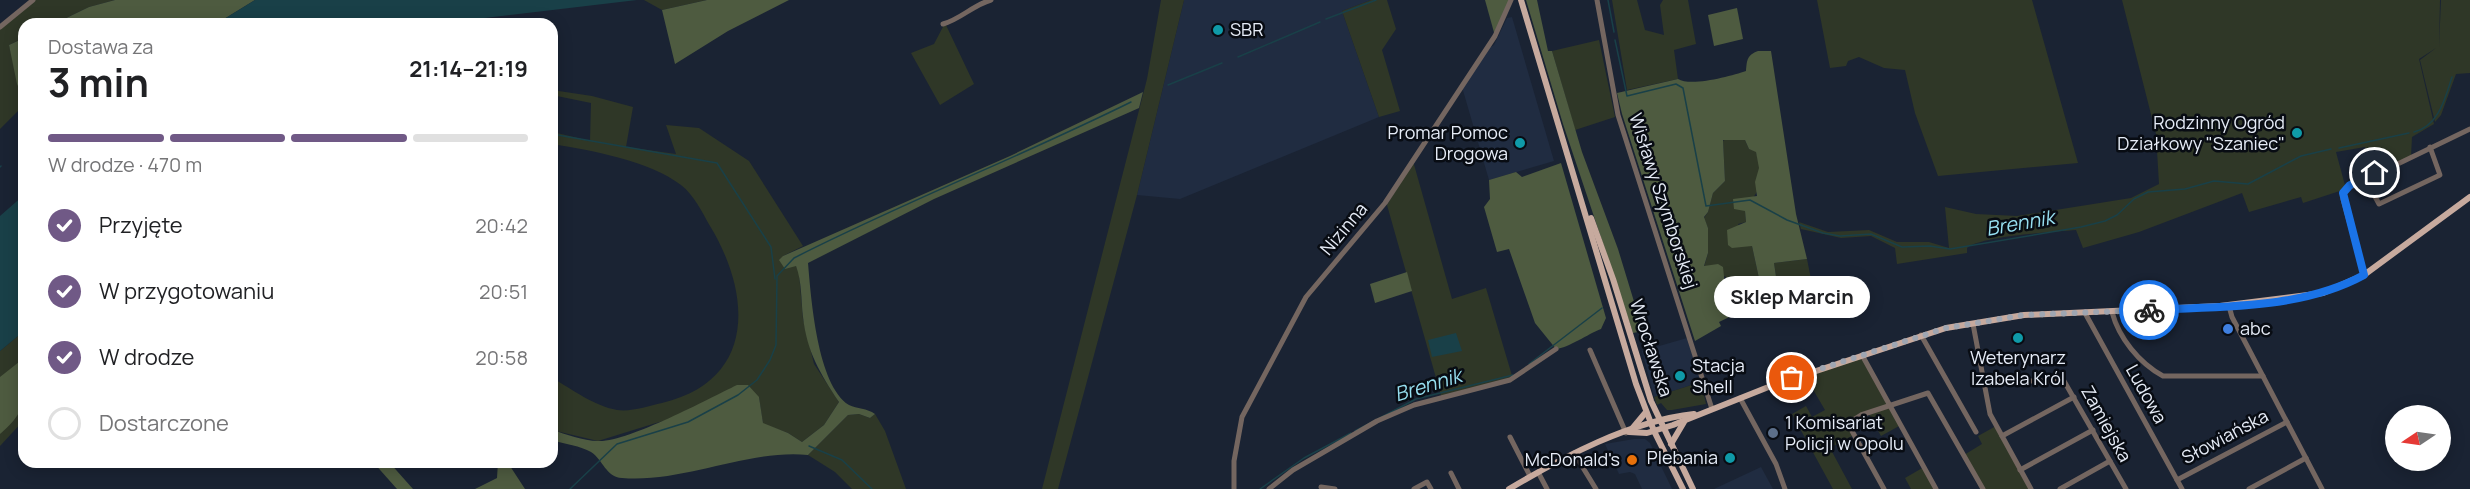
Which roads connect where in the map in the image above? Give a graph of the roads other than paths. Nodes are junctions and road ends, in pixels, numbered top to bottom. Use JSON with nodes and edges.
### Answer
{"nodes":[{"id":1,"x":33,"y":0,"type":"edge"},
{"id":2,"x":991,"y":0,"type":"edge"},
{"id":3,"x":1511,"y":0,"type":"edge"},
{"id":4,"x":1521,"y":0,"type":"edge"},
{"id":5,"x":1597,"y":0,"type":"edge"},
{"id":6,"x":943,"y":24,"type":"dead end"},
{"id":7,"x":0,"y":27,"type":"edge"},
{"id":8,"x":2470,"y":129,"type":"edge"},
{"id":9,"x":2430,"y":147,"type":"junction"},
{"id":10,"x":2365,"y":178,"type":"junction"},
{"id":11,"x":2470,"y":197,"type":"edge"},
{"id":12,"x":1587,"y":213,"type":"junction"},
{"id":13,"x":2364,"y":275,"type":"junction"},
{"id":14,"x":2229,"y":306,"type":"junction"},
{"id":15,"x":2112,"y":312,"type":"junction"},
{"id":16,"x":2085,"y":313,"type":"junction"},
{"id":17,"x":1973,"y":324,"type":"junction"},
{"id":18,"x":1921,"y":335,"type":"junction"},
{"id":19,"x":1556,"y":349,"type":"dead end"},
{"id":20,"x":1590,"y":350,"type":"dead end"},
{"id":21,"x":1862,"y":355,"type":"junction"},
{"id":22,"x":2263,"y":376,"type":"junction"},
{"id":23,"x":1984,"y":381,"type":"junction"},
{"id":24,"x":1740,"y":398,"type":"junction"},
{"id":25,"x":2074,"y":398,"type":"junction"},
{"id":26,"x":1890,"y":405,"type":"junction"},
{"id":27,"x":1712,"y":409,"type":"junction"},
{"id":28,"x":1646,"y":412,"type":"junction"},
{"id":29,"x":1701,"y":414,"type":"junction"},
{"id":30,"x":1684,"y":421,"type":"junction"},
{"id":31,"x":2287,"y":422,"type":"junction"},
{"id":32,"x":1661,"y":425,"type":"junction"},
{"id":33,"x":1652,"y":428,"type":"junction"},
{"id":34,"x":2093,"y":430,"type":"junction"},
{"id":35,"x":1976,"y":432,"type":"dead end"},
{"id":36,"x":1628,"y":433,"type":"junction"},
{"id":37,"x":2002,"y":436,"type":"junction"},
{"id":38,"x":1510,"y":437,"type":"dead end"},
{"id":39,"x":1671,"y":444,"type":"junction"},
{"id":40,"x":1574,"y":453,"type":"junction"},
{"id":41,"x":2306,"y":458,"type":"junction"},
{"id":42,"x":2110,"y":461,"type":"junction"},
{"id":43,"x":2020,"y":470,"type":"junction"},
{"id":44,"x":1538,"y":472,"type":"junction"},
{"id":45,"x":1451,"y":473,"type":"dead end"},
{"id":46,"x":1530,"y":476,"type":"junction"},
{"id":47,"x":2177,"y":480,"type":"junction"},
{"id":48,"x":1321,"y":487,"type":"dead end"},
{"id":49,"x":1234,"y":489,"type":"edge"},
{"id":50,"x":1269,"y":489,"type":"edge"},
{"id":51,"x":1335,"y":489,"type":"edge"},
{"id":52,"x":1414,"y":489,"type":"edge"},
{"id":53,"x":1431,"y":489,"type":"edge"},
{"id":54,"x":1458,"y":489,"type":"edge"},
{"id":55,"x":1509,"y":489,"type":"edge"},
{"id":56,"x":1548,"y":489,"type":"edge"},
{"id":57,"x":1596,"y":489,"type":"edge"},
{"id":58,"x":1683,"y":489,"type":"edge"},
{"id":59,"x":1693,"y":489,"type":"edge"},
{"id":60,"x":1785,"y":489,"type":"edge"},
{"id":61,"x":1884,"y":489,"type":"edge"},
{"id":62,"x":1936,"y":489,"type":"edge"},
{"id":63,"x":1983,"y":489,"type":"edge"},
{"id":64,"x":2031,"y":489,"type":"edge"},
{"id":65,"x":2060,"y":489,"type":"edge"},
{"id":66,"x":2126,"y":489,"type":"edge"},
{"id":67,"x":2182,"y":489,"type":"edge"},
{"id":68,"x":2249,"y":489,"type":"edge"},
{"id":69,"x":2322,"y":489,"type":"edge"}],
"edges":[{"from":1,"to":7,"type":"street"},
{"from":2,"to":6,"type":"street"},
{"from":3,"to":49,"type":"street","name":"Nizinna"},
{"from":4,"to":12,"type":"main road","name":"Wrocławska"},
{"from":5,"to":27,"type":"street","name":"Wisławy Szymborskiej"},
{"from":8,"to":9,"type":"street"},
{"from":9,"to":10,"type":"street"},
{"from":9,"to":10,"type":"street"},
{"from":10,"to":13,"type":"street"},
{"from":11,"to":13,"type":"main road"},
{"from":12,"to":28,"type":"main road","name":"Wrocławska"},
{"from":12,"to":32,"type":"main road","name":"Wrocławska"},
{"from":13,"to":14,"type":"main road"},
{"from":14,"to":15,"type":"main road"},
{"from":14,"to":22,"type":"street"},
{"from":15,"to":16,"type":"main road"},
{"from":15,"to":22,"type":"street"},
{"from":16,"to":17,"type":"main road"},
{"from":16,"to":47,"type":"street","name":"Ludowa"},
{"from":17,"to":18,"type":"main road"},
{"from":17,"to":23,"type":"street"},
{"from":18,"to":21,"type":"main road"},
{"from":18,"to":35,"type":"street"},
{"from":19,"to":50,"type":"street"},
{"from":20,"to":36,"type":"street"},
{"from":21,"to":24,"type":"main road"},
{"from":21,"to":26,"type":"street"},
{"from":22,"to":31,"type":"street"},
{"from":23,"to":25,"type":"street","name":"Zamiejska"},
{"from":23,"to":37,"type":"street"},
{"from":24,"to":27,"type":"main road"},
{"from":24,"to":60,"type":"street"},
{"from":25,"to":34,"type":"street","name":"Zamiejska"},
{"from":25,"to":37,"type":"street"},
{"from":26,"to":61,"type":"street"},
{"from":26,"to":62,"type":"street"},
{"from":26,"to":63,"type":"street"},
{"from":27,"to":29,"type":"main road"},
{"from":28,"to":33,"type":"main road","name":"Wrocławska"},
{"from":28,"to":36,"type":"main road"},
{"from":29,"to":30,"type":"main road"},
{"from":29,"to":32,"type":"main road"},
{"from":30,"to":32,"type":"main road"},
{"from":30,"to":39,"type":"main road"},
{"from":31,"to":41,"type":"street"},
{"from":31,"to":47,"type":"street","name":"Słowiańska"},
{"from":32,"to":33,"type":"main road"},
{"from":32,"to":39,"type":"main road","name":"Wrocławska"},
{"from":33,"to":36,"type":"main road"},
{"from":33,"to":58,"type":"main road","name":"Wrocławska"},
{"from":34,"to":42,"type":"street","name":"Zamiejska"},
{"from":34,"to":43,"type":"street"},
{"from":36,"to":40,"type":"main road"},
{"from":37,"to":43,"type":"street"},
{"from":38,"to":46,"type":"street"},
{"from":39,"to":59,"type":"main road","name":"Wrocławska"},
{"from":40,"to":44,"type":"main road"},
{"from":40,"to":57,"type":"street"},
{"from":41,"to":68,"type":"street"},
{"from":41,"to":69,"type":"street"},
{"from":42,"to":65,"type":"street"},
{"from":42,"to":66,"type":"street","name":"Zamiejska"},
{"from":43,"to":64,"type":"street"},
{"from":44,"to":46,"type":"main road"},
{"from":44,"to":56,"type":"street"},
{"from":45,"to":54,"type":"street"},
{"from":46,"to":55,"type":"main road"},
{"from":47,"to":67,"type":"street","name":"Ludowa"},
{"from":48,"to":51,"type":"street"},
{"from":52,"to":53,"type":"street"}]}
